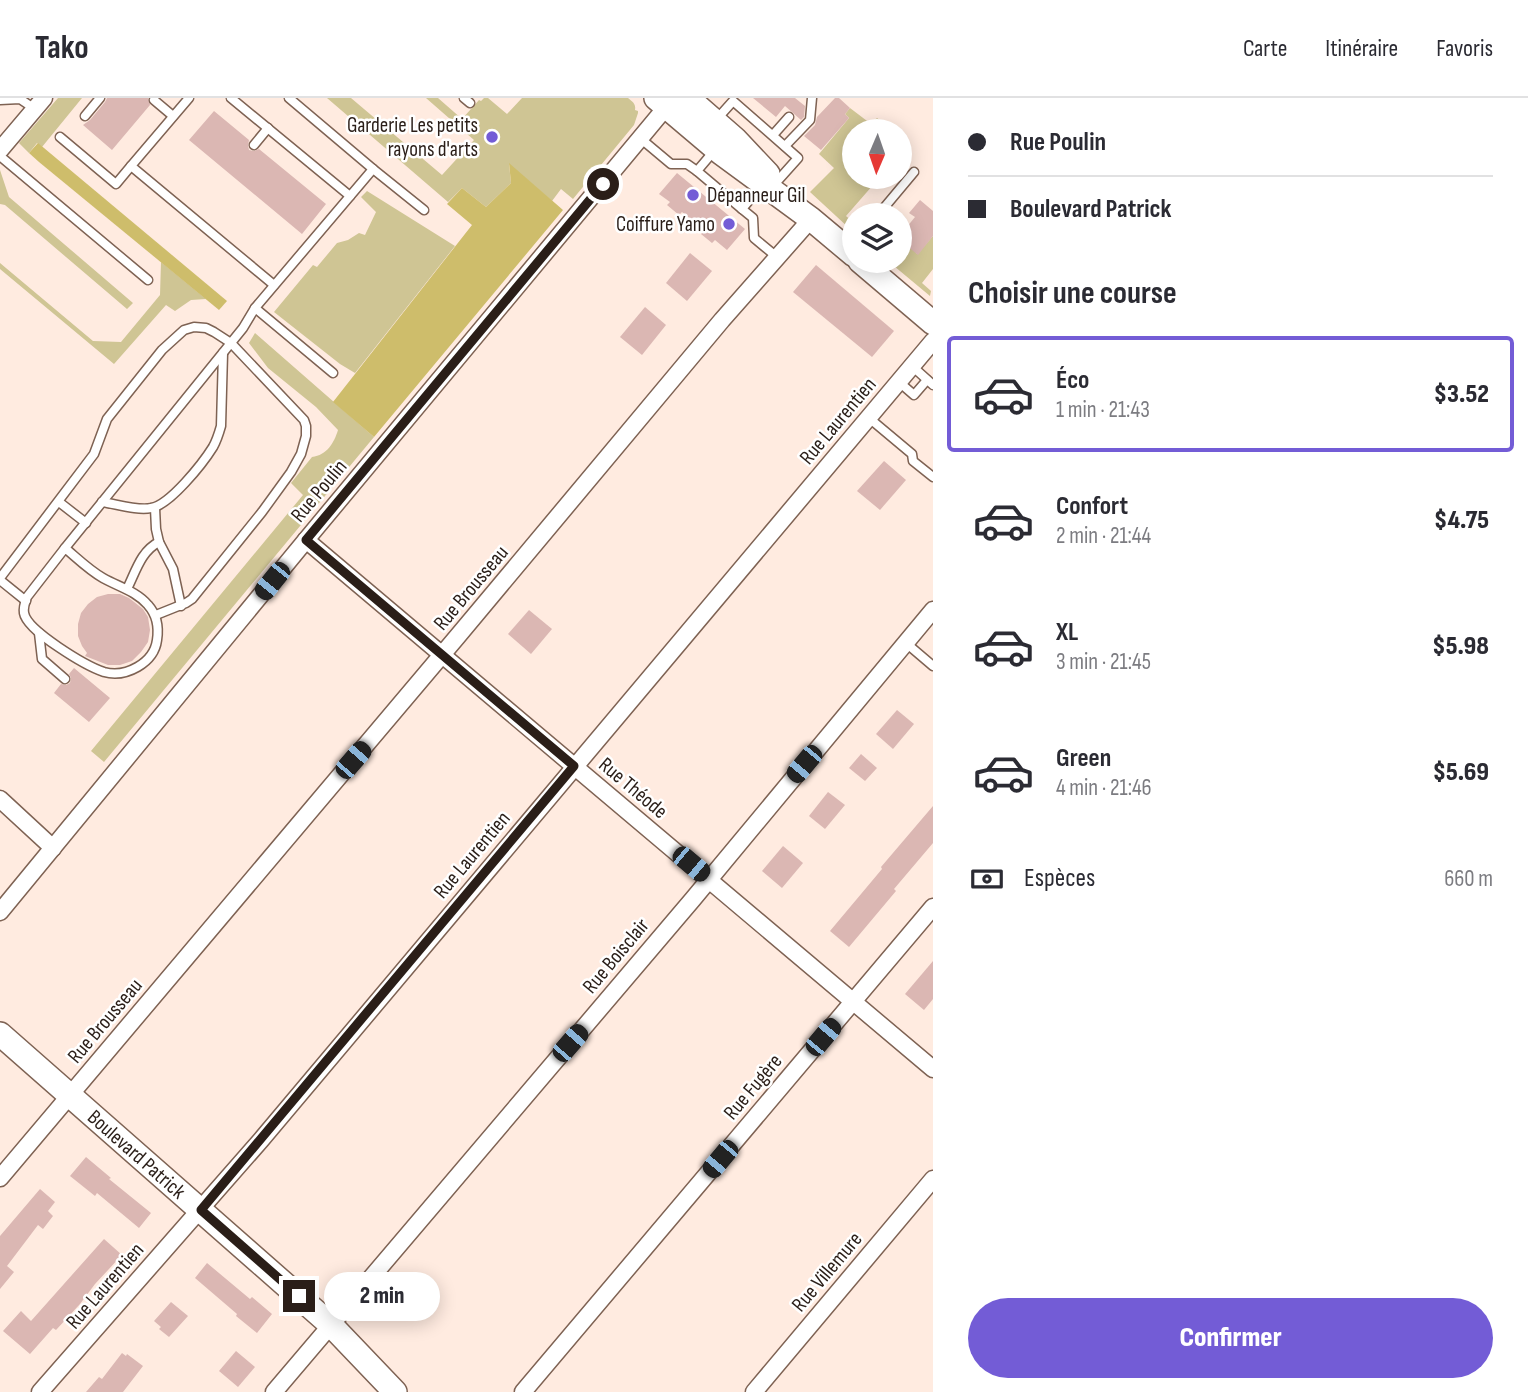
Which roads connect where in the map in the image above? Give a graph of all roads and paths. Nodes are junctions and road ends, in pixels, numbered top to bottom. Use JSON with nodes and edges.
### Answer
{"nodes":[{"id":1,"x":100,"y":98,"type":"edge"},
{"id":2,"x":189,"y":98,"type":"edge"},
{"id":3,"x":231,"y":98,"type":"edge"},
{"id":4,"x":289,"y":98,"type":"edge"},
{"id":5,"x":688,"y":98,"type":"edge"},
{"id":6,"x":812,"y":98,"type":"edge"},
{"id":7,"x":0,"y":100,"type":"edge"},
{"id":8,"x":154,"y":100,"type":"dead end"},
{"id":9,"x":665,"y":101,"type":"edge"},
{"id":10,"x":39,"y":104,"type":"edge"},
{"id":11,"x":85,"y":116,"type":"dead end"},
{"id":12,"x":173,"y":117,"type":"junction"},
{"id":13,"x":789,"y":117,"type":"dead end"},
{"id":14,"x":715,"y":121,"type":"junction"},
{"id":15,"x":268,"y":128,"type":"junction"},
{"id":16,"x":773,"y":135,"type":"junction"},
{"id":17,"x":60,"y":137,"type":"dead end"},
{"id":18,"x":640,"y":138,"type":"junction"},
{"id":19,"x":254,"y":145,"type":"dead end"},
{"id":20,"x":785,"y":146,"type":"junction"},
{"id":21,"x":716,"y":149,"type":"junction"},
{"id":22,"x":0,"y":150,"type":"edge"},
{"id":23,"x":0,"y":156,"type":"edge"},
{"id":24,"x":131,"y":166,"type":"junction"},
{"id":25,"x":373,"y":169,"type":"junction"},
{"id":26,"x":697,"y":171,"type":"junction"},
{"id":27,"x":914,"y":172,"type":"dead end"},
{"id":28,"x":770,"y":183,"type":"junction"},
{"id":29,"x":350,"y":196,"type":"junction"},
{"id":30,"x":888,"y":203,"type":"edge"},
{"id":31,"x":742,"y":209,"type":"junction"},
{"id":32,"x":424,"y":210,"type":"dead end"},
{"id":33,"x":811,"y":219,"type":"junction"},
{"id":34,"x":842,"y":243,"type":"edge"},
{"id":35,"x":777,"y":257,"type":"junction"},
{"id":36,"x":879,"y":273,"type":"edge"},
{"id":37,"x":148,"y":281,"type":"dead end"},
{"id":38,"x":274,"y":285,"type":"junction"},
{"id":39,"x":256,"y":308,"type":"junction"},
{"id":40,"x":930,"y":315,"type":"edge"},
{"id":41,"x":933,"y":341,"type":"edge"},
{"id":42,"x":231,"y":343,"type":"junction"},
{"id":43,"x":223,"y":354,"type":"junction"},
{"id":44,"x":912,"y":366,"type":"junction"},
{"id":45,"x":333,"y":373,"type":"dead end"},
{"id":46,"x":899,"y":382,"type":"junction"},
{"id":47,"x":930,"y":382,"type":"edge"},
{"id":48,"x":869,"y":418,"type":"junction"},
{"id":49,"x":933,"y":477,"type":"edge"},
{"id":50,"x":59,"y":502,"type":"junction"},
{"id":51,"x":102,"y":502,"type":"junction"},
{"id":52,"x":155,"y":508,"type":"junction"},
{"id":53,"x":86,"y":523,"type":"junction"},
{"id":54,"x":306,"y":540,"type":"junction"},
{"id":55,"x":159,"y":542,"type":"junction"},
{"id":56,"x":65,"y":548,"type":"junction"},
{"id":57,"x":0,"y":579,"type":"edge"},
{"id":58,"x":127,"y":589,"type":"junction"},
{"id":59,"x":26,"y":601,"type":"junction"},
{"id":60,"x":181,"y":606,"type":"junction"},
{"id":61,"x":933,"y":610,"type":"edge"},
{"id":62,"x":156,"y":615,"type":"junction"},
{"id":63,"x":39,"y":633,"type":"junction"},
{"id":64,"x":905,"y":643,"type":"junction"},
{"id":65,"x":441,"y":656,"type":"junction"},
{"id":66,"x":933,"y":666,"type":"edge"},
{"id":67,"x":65,"y":680,"type":"dead end"},
{"id":68,"x":574,"y":766,"type":"junction"},
{"id":69,"x":0,"y":799,"type":"edge"},
{"id":70,"x":53,"y":848,"type":"junction"},
{"id":71,"x":708,"y":879,"type":"junction"},
{"id":72,"x":933,"y":907,"type":"edge"},
{"id":73,"x":0,"y":912,"type":"edge"},
{"id":74,"x":852,"y":1002,"type":"junction"},
{"id":75,"x":0,"y":1034,"type":"edge"},
{"id":76,"x":933,"y":1069,"type":"edge"},
{"id":77,"x":70,"y":1095,"type":"junction"},
{"id":78,"x":0,"y":1178,"type":"edge"},
{"id":79,"x":933,"y":1179,"type":"edge"},
{"id":80,"x":201,"y":1210,"type":"junction"},
{"id":81,"x":331,"y":1325,"type":"junction"},
{"id":82,"x":40,"y":1392,"type":"edge"},
{"id":83,"x":274,"y":1392,"type":"edge"},
{"id":84,"x":395,"y":1392,"type":"edge"},
{"id":85,"x":523,"y":1392,"type":"edge"},
{"id":86,"x":754,"y":1392,"type":"edge"}],
"edges":[{"from":1,"to":11,"type":"lane"},
{"from":2,"to":12,"type":"lane"},
{"from":3,"to":15,"type":"lane"},
{"from":4,"to":25,"type":"lane"},
{"from":5,"to":14,"type":"street"},
{"from":6,"to":20,"type":"lane"},
{"from":7,"to":10,"type":"lane"},
{"from":8,"to":12,"type":"lane"},
{"from":9,"to":18,"type":"street","name":"Rue Poulin"},
{"from":9,"to":21,"type":"street"},
{"from":10,"to":22,"type":"street"},
{"from":12,"to":24,"type":"lane"},
{"from":13,"to":16,"type":"lane"},
{"from":14,"to":16,"type":"lane"},
{"from":14,"to":28,"type":"street"},
{"from":15,"to":19,"type":"lane"},
{"from":15,"to":29,"type":"lane"},
{"from":16,"to":20,"type":"lane"},
{"from":17,"to":24,"type":"lane"},
{"from":18,"to":26,"type":"lane"},
{"from":18,"to":54,"type":"street","name":"Rue Poulin"},
{"from":20,"to":28,"type":"lane"},
{"from":21,"to":26,"type":"lane"},
{"from":21,"to":28,"type":"street"},
{"from":23,"to":37,"type":"lane"},
{"from":24,"to":38,"type":"lane"},
{"from":25,"to":29,"type":"lane"},
{"from":25,"to":32,"type":"lane"},
{"from":26,"to":31,"type":"lane"},
{"from":27,"to":30,"type":"lane"},
{"from":28,"to":31,"type":"lane"},
{"from":28,"to":33,"type":"street"},
{"from":29,"to":38,"type":"lane"},
{"from":31,"to":35,"type":"lane"},
{"from":33,"to":34,"type":"street"},
{"from":33,"to":35,"type":"street","name":"Rue Brousseau"},
{"from":35,"to":65,"type":"street","name":"Rue Brousseau"},
{"from":36,"to":40,"type":"street"},
{"from":38,"to":39,"type":"lane"},
{"from":39,"to":42,"type":"lane"},
{"from":39,"to":45,"type":"lane"},
{"from":41,"to":44,"type":"street","name":"Rue Laurentien"},
{"from":42,"to":43,"type":"lane"},
{"from":42,"to":50,"type":"lane"},
{"from":42,"to":60,"type":"lane"},
{"from":43,"to":51,"type":"lane"},
{"from":43,"to":52,"type":"lane"},
{"from":44,"to":46,"type":"street","name":"Rue Laurentien"},
{"from":44,"to":47,"type":"lane"},
{"from":46,"to":47,"type":"lane"},
{"from":46,"to":48,"type":"street","name":"Rue Laurentien"},
{"from":48,"to":49,"type":"lane"},
{"from":48,"to":68,"type":"street","name":"Rue Laurentien"},
{"from":50,"to":53,"type":"lane"},
{"from":50,"to":57,"type":"lane"},
{"from":51,"to":52,"type":"lane"},
{"from":51,"to":53,"type":"lane"},
{"from":52,"to":55,"type":"lane"},
{"from":53,"to":56,"type":"lane"},
{"from":54,"to":65,"type":"street","name":"Rue Théode"},
{"from":54,"to":70,"type":"street","name":"Rue Poulin"},
{"from":55,"to":58,"type":"lane"},
{"from":55,"to":60,"type":"lane"},
{"from":56,"to":58,"type":"lane"},
{"from":56,"to":59,"type":"lane"},
{"from":57,"to":59,"type":"lane"},
{"from":58,"to":62,"type":"lane"},
{"from":59,"to":63,"type":"lane"},
{"from":60,"to":62,"type":"lane"},
{"from":61,"to":64,"type":"street","name":"Rue Boisclair"},
{"from":62,"to":63,"type":"lane"},
{"from":63,"to":67,"type":"lane"},
{"from":64,"to":66,"type":"lane"},
{"from":64,"to":71,"type":"street","name":"Rue Boisclair"},
{"from":65,"to":68,"type":"street","name":"Rue Théode"},
{"from":65,"to":77,"type":"street","name":"Rue Brousseau"},
{"from":68,"to":71,"type":"street","name":"Rue Théode"},
{"from":68,"to":80,"type":"street","name":"Rue Laurentien"},
{"from":69,"to":70,"type":"street"},
{"from":70,"to":73,"type":"street","name":"Rue Poulin"},
{"from":71,"to":74,"type":"street","name":"Rue Théode"},
{"from":71,"to":81,"type":"street","name":"Rue Boisclair"},
{"from":72,"to":74,"type":"street","name":"Rue Fugère"},
{"from":74,"to":76,"type":"street","name":"Rue Théode"},
{"from":74,"to":85,"type":"street","name":"Rue Fugère"},
{"from":75,"to":77,"type":"street","name":"Boulevard Patrick"},
{"from":77,"to":78,"type":"street","name":"Rue Brousseau"},
{"from":77,"to":80,"type":"street","name":"Boulevard Patrick"},
{"from":79,"to":86,"type":"street","name":"Rue Villemure"},
{"from":80,"to":81,"type":"street","name":"Boulevard Patrick"},
{"from":80,"to":82,"type":"street","name":"Rue Laurentien"},
{"from":81,"to":83,"type":"street","name":"Rue Boisclair"},
{"from":81,"to":84,"type":"street","name":"Boulevard Patrick"}]}
